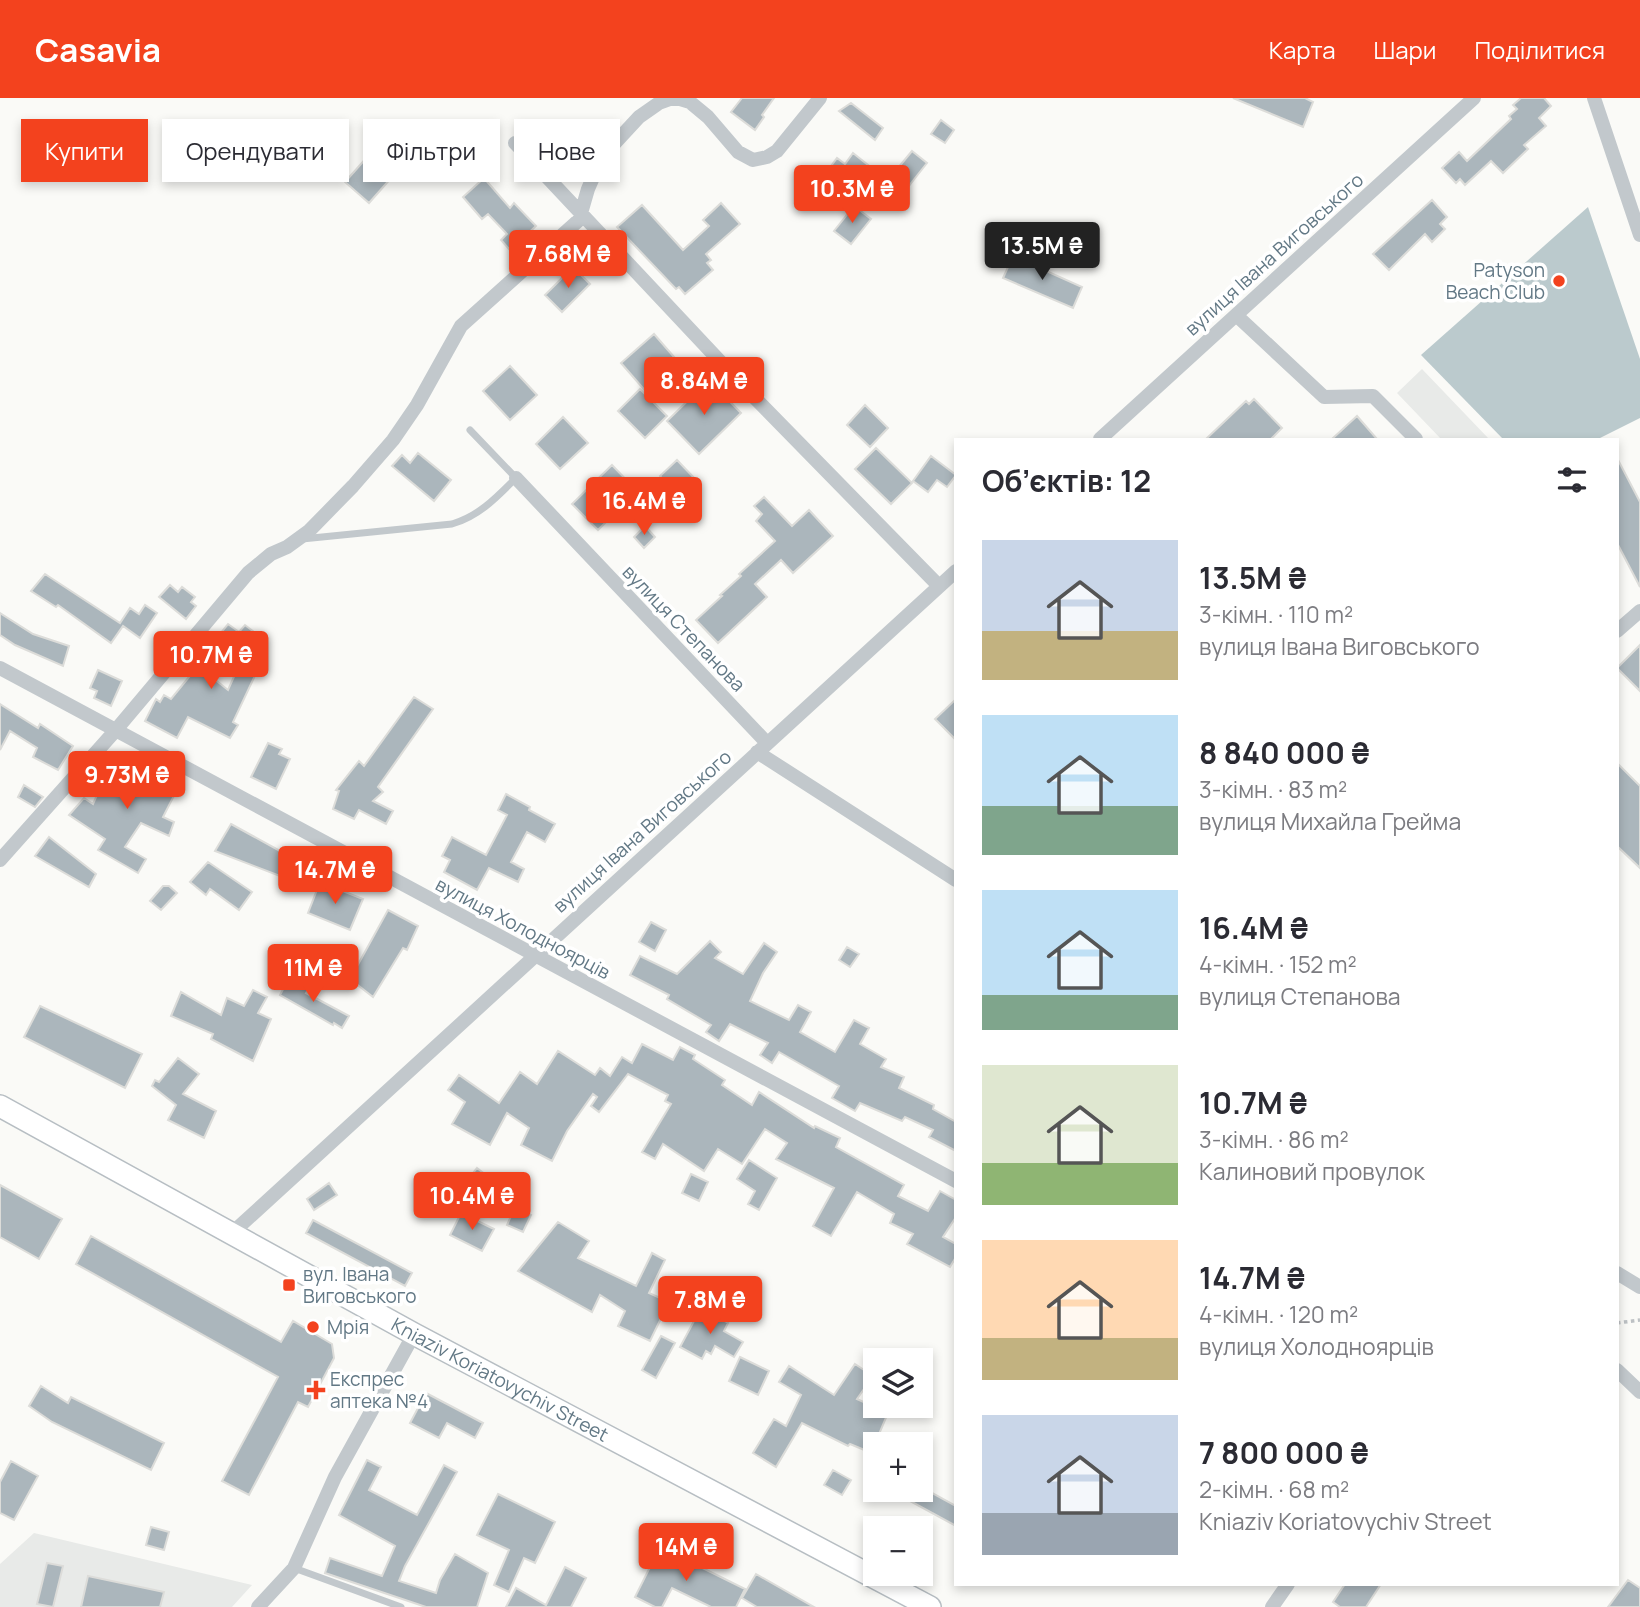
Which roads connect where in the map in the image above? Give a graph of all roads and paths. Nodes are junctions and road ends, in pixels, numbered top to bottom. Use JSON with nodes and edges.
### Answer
{"nodes":[{"id":1,"x":820,"y":98,"type":"edge"},
{"id":2,"x":1474,"y":98,"type":"edge"},
{"id":3,"x":1594,"y":98,"type":"edge"},
{"id":4,"x":552,"y":182,"type":"edge"},
{"id":5,"x":582,"y":213,"type":"junction"},
{"id":6,"x":1640,"y":235,"type":"edge"},
{"id":7,"x":1236,"y":315,"type":"junction"},
{"id":8,"x":470,"y":430,"type":"dead end"},
{"id":9,"x":1101,"y":438,"type":"edge"},
{"id":10,"x":1415,"y":438,"type":"edge"},
{"id":11,"x":516,"y":478,"type":"junction"},
{"id":12,"x":297,"y":540,"type":"junction"},
{"id":13,"x":954,"y":573,"type":"edge"},
{"id":14,"x":939,"y":586,"type":"junction"},
{"id":15,"x":1640,"y":611,"type":"edge"},
{"id":16,"x":1619,"y":629,"type":"edge"},
{"id":17,"x":0,"y":668,"type":"edge"},
{"id":18,"x":115,"y":731,"type":"junction"},
{"id":19,"x":762,"y":747,"type":"junction"},
{"id":20,"x":0,"y":860,"type":"edge"},
{"id":21,"x":954,"y":879,"type":"edge"},
{"id":22,"x":534,"y":956,"type":"junction"},
{"id":23,"x":0,"y":1106,"type":"edge"},
{"id":24,"x":954,"y":1180,"type":"edge"},
{"id":25,"x":231,"y":1234,"type":"junction"},
{"id":26,"x":1619,"y":1274,"type":"edge"},
{"id":27,"x":1640,"y":1287,"type":"edge"},
{"id":28,"x":1640,"y":1320,"type":"edge"},
{"id":29,"x":1619,"y":1323,"type":"edge"},
{"id":30,"x":414,"y":1334,"type":"junction"},
{"id":31,"x":1619,"y":1372,"type":"edge"},
{"id":32,"x":1640,"y":1392,"type":"edge"},
{"id":33,"x":294,"y":1568,"type":"junction"},
{"id":34,"x":1287,"y":1586,"type":"edge"},
{"id":35,"x":258,"y":1607,"type":"edge"},
{"id":36,"x":401,"y":1607,"type":"edge"},
{"id":37,"x":930,"y":1607,"type":"edge"},
{"id":38,"x":1272,"y":1607,"type":"edge"}],
"edges":[{"from":1,"to":5,"type":"street"},
{"from":2,"to":7,"type":"street","name":"вулиця Івана Виговського"},
{"from":3,"to":6,"type":"street"},
{"from":4,"to":5,"type":"street"},
{"from":5,"to":12,"type":"street"},
{"from":5,"to":14,"type":"street"},
{"from":7,"to":9,"type":"street","name":"вулиця Івана Виговського"},
{"from":7,"to":10,"type":"street"},
{"from":8,"to":11,"type":"lane"},
{"from":11,"to":12,"type":"lane"},
{"from":11,"to":19,"type":"street","name":"вулиця Степанова"},
{"from":12,"to":18,"type":"street"},
{"from":13,"to":14,"type":"street","name":"вулиця Івана Виговського"},
{"from":14,"to":19,"type":"street","name":"вулиця Івана Виговського"},
{"from":15,"to":16,"type":"street"},
{"from":17,"to":18,"type":"street","name":"вулиця Холодноярців"},
{"from":18,"to":20,"type":"street"},
{"from":18,"to":22,"type":"street","name":"вулиця Холодноярців"},
{"from":19,"to":21,"type":"street","name":"вулиця Степанова"},
{"from":19,"to":22,"type":"street","name":"вулиця Івана Виговського"},
{"from":22,"to":24,"type":"street","name":"вулиця Холодноярців"},
{"from":22,"to":25,"type":"street","name":"вулиця Івана Виговського"},
{"from":23,"to":25,"type":"main road","name":"Kniaziv Koriatovychiv Street"},
{"from":25,"to":30,"type":"main road","name":"Kniaziv Koriatovychiv Street"},
{"from":26,"to":27,"type":"street"},
{"from":28,"to":29,"type":"path"},
{"from":30,"to":33,"type":"street"},
{"from":30,"to":37,"type":"main road","name":"Kniaziv Koriatovychiv Street"},
{"from":31,"to":32,"type":"street"},
{"from":33,"to":35,"type":"street"},
{"from":33,"to":36,"type":"lane"},
{"from":34,"to":38,"type":"street"}]}
